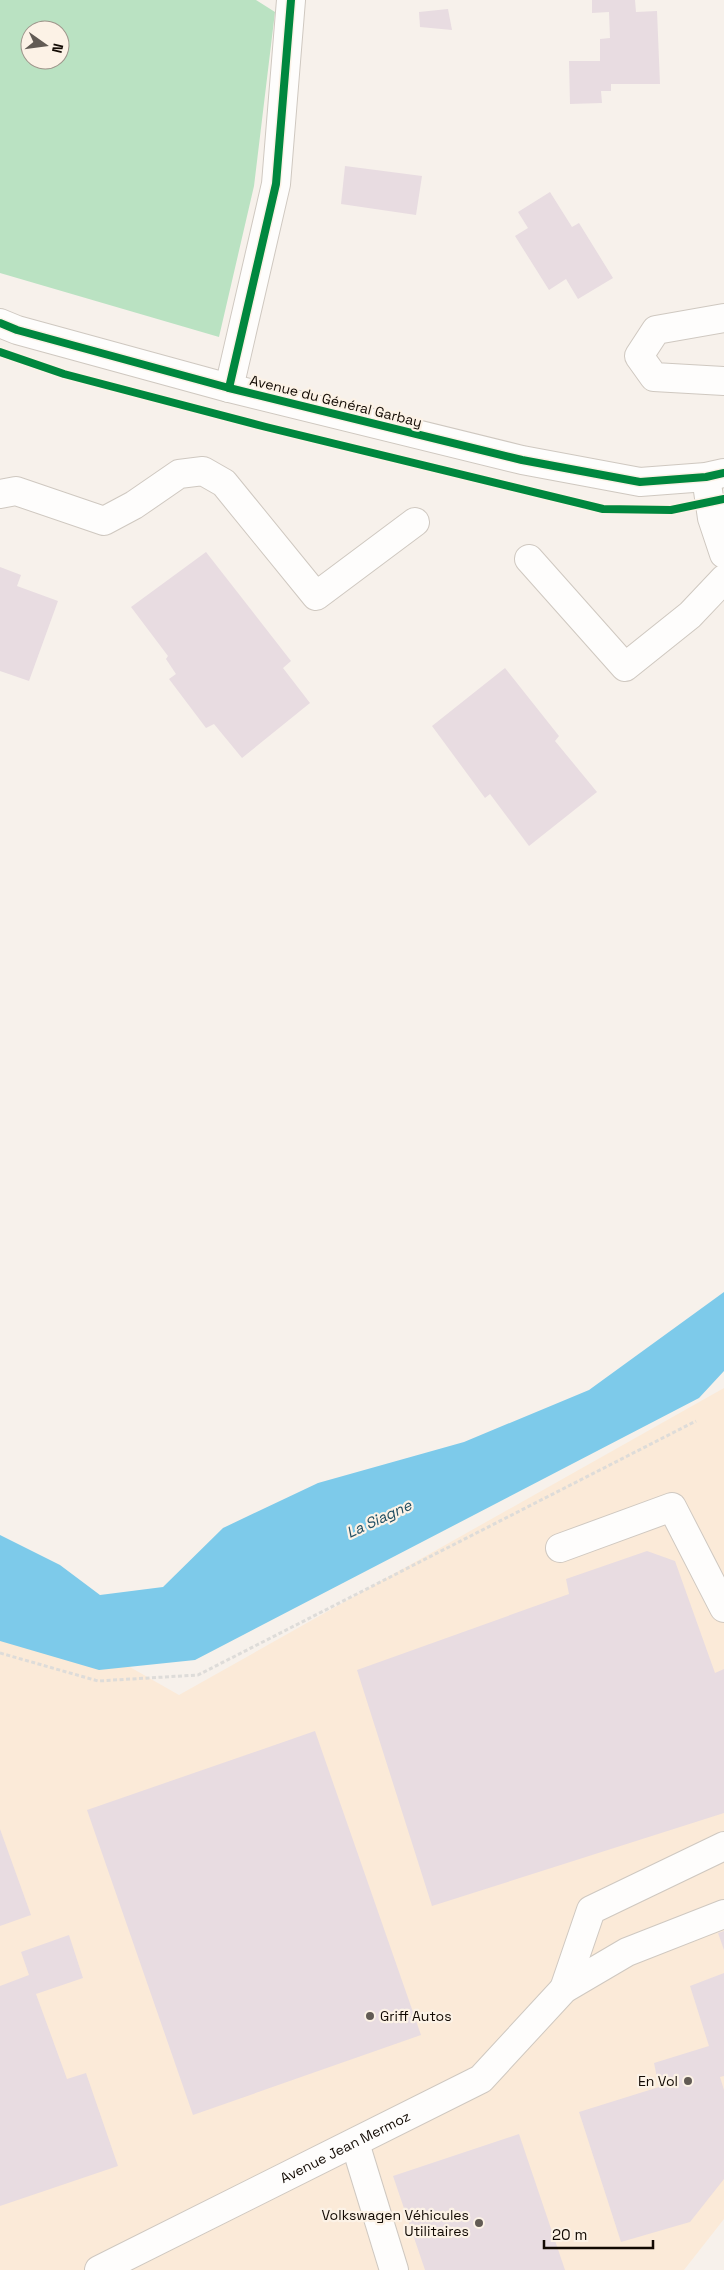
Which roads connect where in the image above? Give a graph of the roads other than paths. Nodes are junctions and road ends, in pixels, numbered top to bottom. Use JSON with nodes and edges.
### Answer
{"nodes":[{"id":1,"x":291,"y":0,"type":"edge"},
{"id":2,"x":724,"y":318,"type":"edge"},
{"id":3,"x":0,"y":323,"type":"edge"},
{"id":4,"x":724,"y":381,"type":"edge"},
{"id":5,"x":229,"y":388,"type":"junction"},
{"id":6,"x":715,"y":475,"type":"edge"},
{"id":7,"x":0,"y":494,"type":"edge"},
{"id":8,"x":415,"y":522,"type":"dead end"},
{"id":9,"x":724,"y":554,"type":"edge"},
{"id":10,"x":529,"y":559,"type":"dead end"},
{"id":11,"x":724,"y":579,"type":"edge"},
{"id":12,"x":560,"y":1548,"type":"dead end"},
{"id":13,"x":724,"y":1608,"type":"edge"},
{"id":14,"x":724,"y":1846,"type":"edge"},
{"id":15,"x":724,"y":1914,"type":"edge"},
{"id":16,"x":564,"y":1989,"type":"junction"},
{"id":17,"x":355,"y":2142,"type":"junction"},
{"id":18,"x":142,"y":2260,"type":"edge"},
{"id":19,"x":99,"y":2270,"type":"edge"},
{"id":20,"x":394,"y":2270,"type":"edge"}],
"edges":[{"from":1,"to":5,"type":"main road"},
{"from":2,"to":4,"type":"main road"},
{"from":3,"to":5,"type":"main road","name":"Avenue du Général Garbay"},
{"from":5,"to":6,"type":"main road","name":"Avenue du Général Garbay"},
{"from":6,"to":9,"type":"main road"},
{"from":7,"to":8,"type":"main road"},
{"from":10,"to":11,"type":"main road"},
{"from":12,"to":13,"type":"main road"},
{"from":14,"to":16,"type":"main road"},
{"from":15,"to":16,"type":"main road"},
{"from":16,"to":17,"type":"main road","name":"Avenue Jean Mermoz"},
{"from":17,"to":18,"type":"main road","name":"Avenue Jean Mermoz"},
{"from":17,"to":20,"type":"main road"},
{"from":18,"to":19,"type":"main road","name":"Avenue Jean Mermoz"}]}
